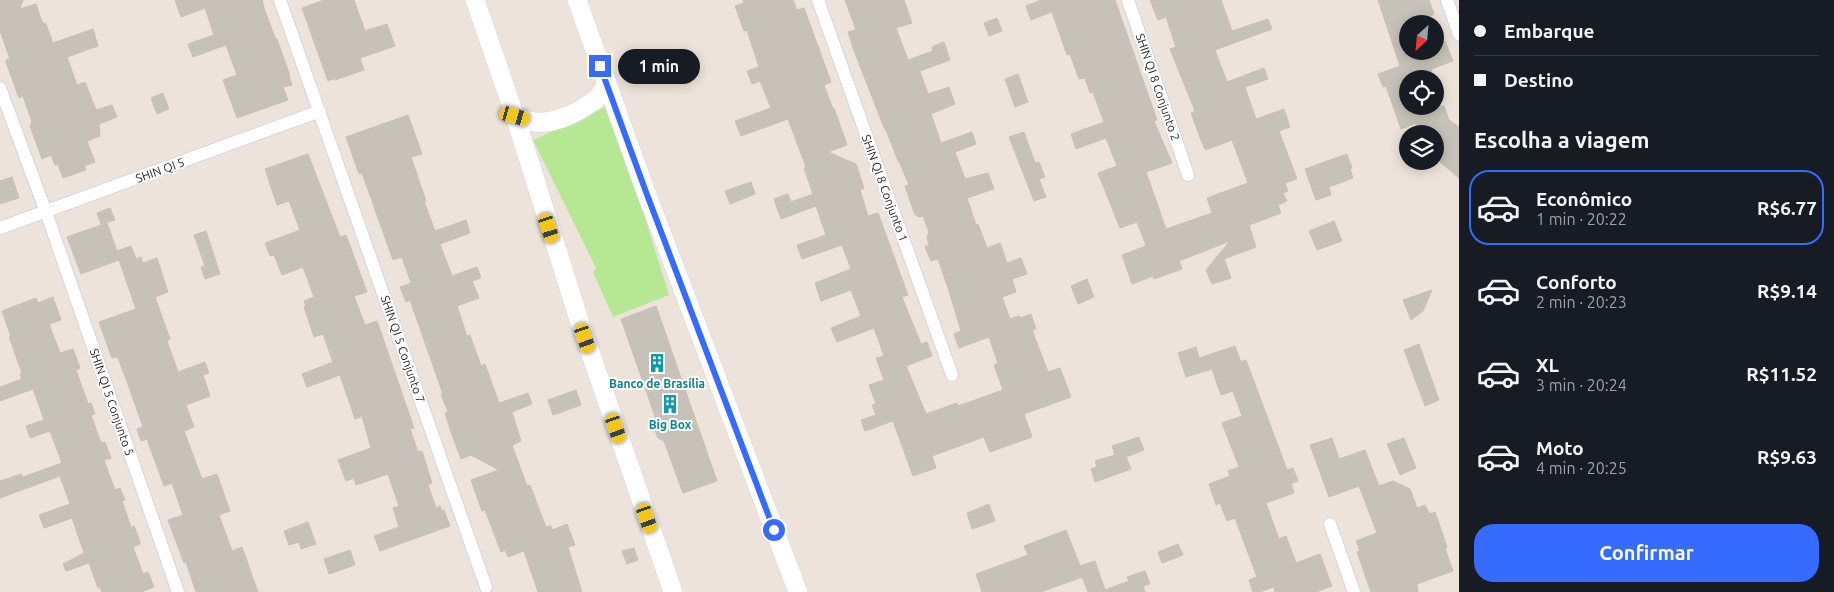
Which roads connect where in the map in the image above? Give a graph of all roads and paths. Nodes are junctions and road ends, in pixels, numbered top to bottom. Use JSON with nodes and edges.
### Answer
{"nodes":[{"id":1,"x":280,"y":0,"type":"edge"},
{"id":2,"x":475,"y":0,"type":"edge"},
{"id":3,"x":577,"y":0,"type":"edge"},
{"id":4,"x":818,"y":0,"type":"edge"},
{"id":5,"x":1128,"y":0,"type":"edge"},
{"id":6,"x":1446,"y":0,"type":"edge"},
{"id":7,"x":1459,"y":34,"type":"edge"},
{"id":8,"x":607,"y":84,"type":"junction"},
{"id":9,"x":0,"y":88,"type":"edge"},
{"id":10,"x":320,"y":111,"type":"junction"},
{"id":11,"x":515,"y":116,"type":"junction"},
{"id":12,"x":1188,"y":175,"type":"dead end"},
{"id":13,"x":46,"y":212,"type":"junction"},
{"id":14,"x":0,"y":228,"type":"edge"},
{"id":15,"x":952,"y":375,"type":"dead end"},
{"id":16,"x":1330,"y":524,"type":"dead end"},
{"id":17,"x":486,"y":587,"type":"dead end"},
{"id":18,"x":178,"y":592,"type":"edge"},
{"id":19,"x":672,"y":592,"type":"edge"},
{"id":20,"x":798,"y":592,"type":"edge"},
{"id":21,"x":1354,"y":592,"type":"edge"}],
"edges":[{"from":1,"to":10,"type":"street","name":"SHIN QI 5 Conjunto 7"},
{"from":2,"to":11,"type":"main road"},
{"from":3,"to":8,"type":"main road"},
{"from":4,"to":15,"type":"street","name":"SHIN QI 8 Conjunto 1"},
{"from":5,"to":12,"type":"street","name":"SHIN QI 8 Conjunto 2"},
{"from":6,"to":7,"type":"street"},
{"from":8,"to":11,"type":"main road"},
{"from":8,"to":20,"type":"main road"},
{"from":9,"to":13,"type":"street","name":"SHIN QI 5 Conjunto 5"},
{"from":10,"to":13,"type":"street","name":"SHIN QI 5"},
{"from":10,"to":17,"type":"street","name":"SHIN QI 5 Conjunto 7"},
{"from":11,"to":19,"type":"main road"},
{"from":13,"to":14,"type":"street","name":"SHIN QI 5"},
{"from":13,"to":18,"type":"street","name":"SHIN QI 5 Conjunto 5"},
{"from":16,"to":21,"type":"street"}]}
